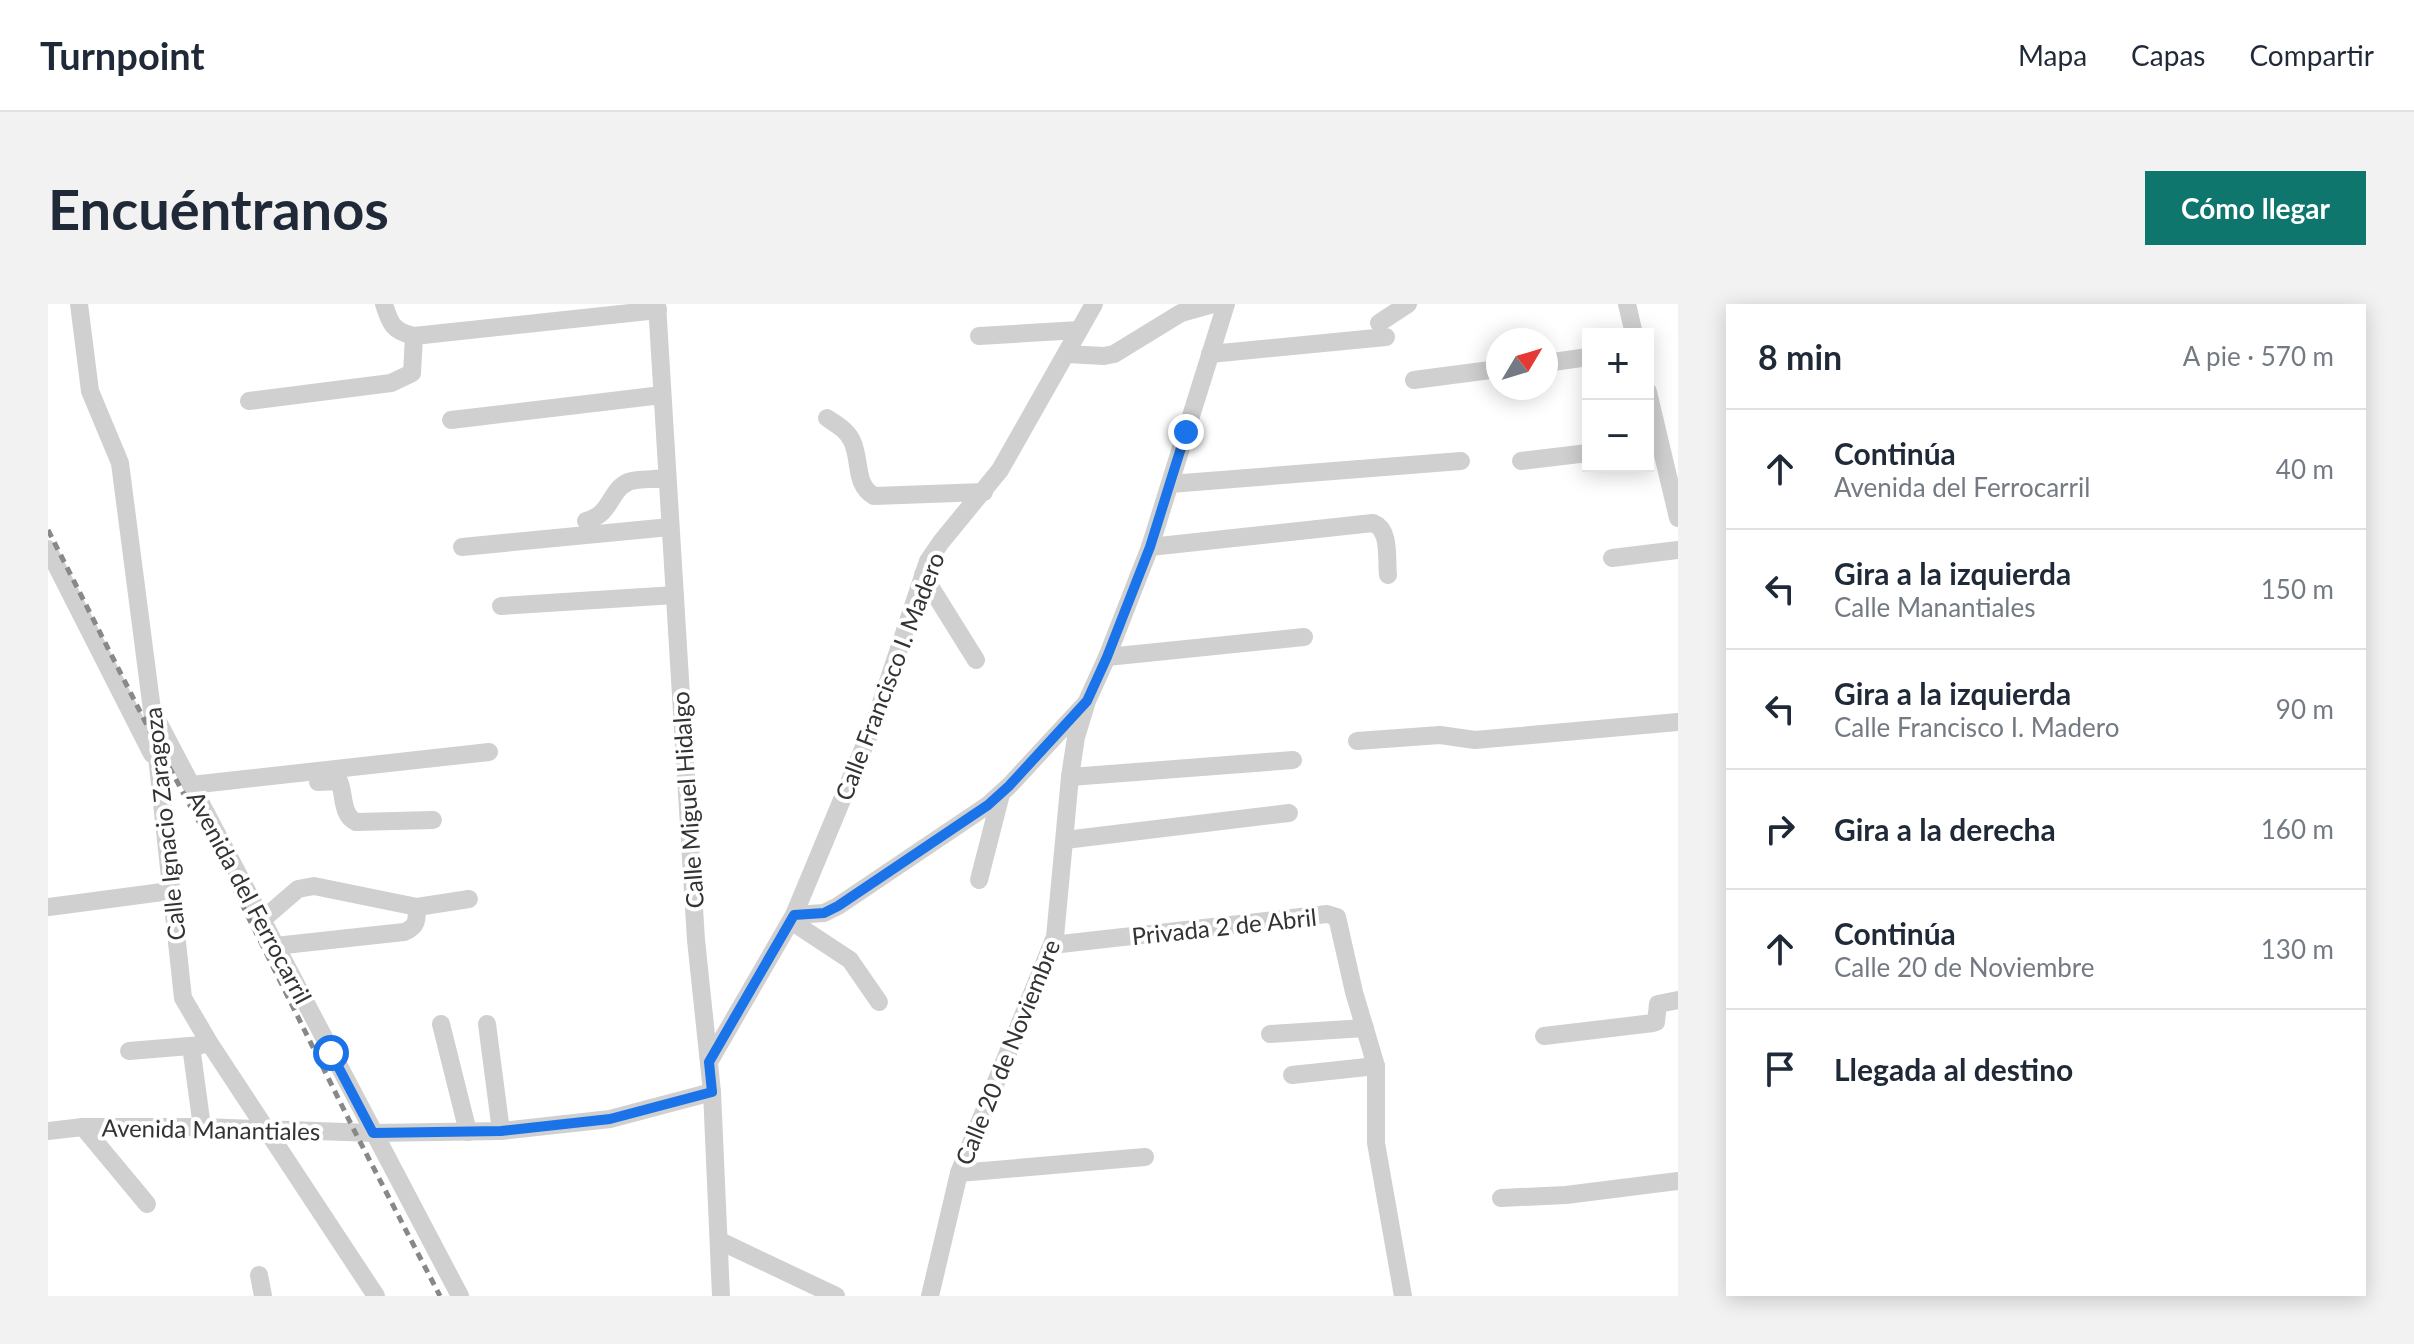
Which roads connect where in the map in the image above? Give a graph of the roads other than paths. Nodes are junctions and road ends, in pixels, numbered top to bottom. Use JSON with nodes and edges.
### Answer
{"nodes":[{"id":1,"x":79,"y":304,"type":"edge"},
{"id":2,"x":384,"y":304,"type":"edge"},
{"id":3,"x":1094,"y":304,"type":"edge"},
{"id":4,"x":1213,"y":304,"type":"edge"},
{"id":5,"x":1226,"y":304,"type":"edge"},
{"id":6,"x":1408,"y":304,"type":"edge"},
{"id":7,"x":1627,"y":304,"type":"edge"},
{"id":8,"x":658,"y":307,"type":"edge"},
{"id":9,"x":1381,"y":325,"type":"edge"},
{"id":10,"x":1633,"y":328,"type":"edge"},
{"id":11,"x":1079,"y":330,"type":"junction"},
{"id":12,"x":414,"y":336,"type":"junction"},
{"id":13,"x":979,"y":336,"type":"dead end"},
{"id":14,"x":1066,"y":354,"type":"junction"},
{"id":15,"x":1210,"y":354,"type":"junction"},
{"id":16,"x":1582,"y":358,"type":"edge"},
{"id":17,"x":1558,"y":361,"type":"edge"},
{"id":18,"x":1486,"y":371,"type":"edge"},
{"id":19,"x":1414,"y":380,"type":"dead end"},
{"id":20,"x":662,"y":395,"type":"junction"},
{"id":21,"x":249,"y":401,"type":"dead end"},
{"id":22,"x":827,"y":418,"type":"dead end"},
{"id":23,"x":451,"y":420,"type":"dead end"},
{"id":24,"x":1654,"y":445,"type":"edge"},
{"id":25,"x":1582,"y":454,"type":"edge"},
{"id":26,"x":1461,"y":461,"type":"dead end"},
{"id":27,"x":1521,"y":461,"type":"dead end"},
{"id":28,"x":667,"y":478,"type":"junction"},
{"id":29,"x":1170,"y":484,"type":"junction"},
{"id":30,"x":984,"y":492,"type":"junction"},
{"id":31,"x":1678,"y":518,"type":"edge"},
{"id":32,"x":586,"y":521,"type":"dead end"},
{"id":33,"x":670,"y":527,"type":"junction"},
{"id":34,"x":462,"y":547,"type":"dead end"},
{"id":35,"x":1150,"y":547,"type":"junction"},
{"id":36,"x":1678,"y":550,"type":"edge"},
{"id":37,"x":49,"y":553,"type":"edge"},
{"id":38,"x":1612,"y":558,"type":"dead end"},
{"id":39,"x":923,"y":575,"type":"junction"},
{"id":40,"x":1388,"y":575,"type":"dead end"},
{"id":41,"x":675,"y":595,"type":"junction"},
{"id":42,"x":501,"y":606,"type":"dead end"},
{"id":43,"x":1304,"y":637,"type":"dead end"},
{"id":44,"x":1107,"y":657,"type":"junction"},
{"id":45,"x":976,"y":660,"type":"dead end"},
{"id":46,"x":1087,"y":701,"type":"junction"},
{"id":47,"x":152,"y":710,"type":"junction"},
{"id":48,"x":1678,"y":722,"type":"edge"},
{"id":49,"x":1357,"y":741,"type":"dead end"},
{"id":50,"x":489,"y":752,"type":"dead end"},
{"id":51,"x":1293,"y":760,"type":"dead end"},
{"id":52,"x":156,"y":763,"type":"junction"},
{"id":53,"x":1070,"y":777,"type":"junction"},
{"id":54,"x":194,"y":791,"type":"junction"},
{"id":55,"x":1001,"y":794,"type":"junction"},
{"id":56,"x":1289,"y":813,"type":"dead end"},
{"id":57,"x":433,"y":820,"type":"dead end"},
{"id":58,"x":1065,"y":840,"type":"junction"},
{"id":59,"x":979,"y":880,"type":"dead end"},
{"id":60,"x":170,"y":891,"type":"junction"},
{"id":61,"x":469,"y":899,"type":"dead end"},
{"id":62,"x":49,"y":907,"type":"edge"},
{"id":63,"x":417,"y":907,"type":"junction"},
{"id":64,"x":792,"y":918,"type":"junction"},
{"id":65,"x":262,"y":920,"type":"junction"},
{"id":66,"x":1052,"y":945,"type":"junction"},
{"id":67,"x":275,"y":946,"type":"junction"},
{"id":68,"x":1678,"y":1000,"type":"edge"},
{"id":69,"x":879,"y":1002,"type":"dead end"},
{"id":70,"x":441,"y":1024,"type":"dead end"},
{"id":71,"x":487,"y":1024,"type":"dead end"},
{"id":72,"x":1365,"y":1028,"type":"junction"},
{"id":73,"x":1270,"y":1034,"type":"dead end"},
{"id":74,"x":1544,"y":1036,"type":"dead end"},
{"id":75,"x":200,"y":1045,"type":"junction"},
{"id":76,"x":129,"y":1051,"type":"dead end"},
{"id":77,"x":709,"y":1062,"type":"junction"},
{"id":78,"x":1376,"y":1066,"type":"junction"},
{"id":79,"x":1292,"y":1075,"type":"dead end"},
{"id":80,"x":712,"y":1092,"type":"junction"},
{"id":81,"x":83,"y":1127,"type":"junction"},
{"id":82,"x":202,"y":1127,"type":"junction"},
{"id":83,"x":264,"y":1128,"type":"junction"},
{"id":84,"x":48,"y":1131,"type":"edge"},
{"id":85,"x":501,"y":1131,"type":"junction"},
{"id":86,"x":468,"y":1132,"type":"junction"},
{"id":87,"x":373,"y":1133,"type":"junction"},
{"id":88,"x":1145,"y":1157,"type":"dead end"},
{"id":89,"x":959,"y":1173,"type":"junction"},
{"id":90,"x":1678,"y":1181,"type":"edge"},
{"id":91,"x":1501,"y":1198,"type":"dead end"},
{"id":92,"x":147,"y":1204,"type":"dead end"},
{"id":93,"x":720,"y":1241,"type":"junction"},
{"id":94,"x":259,"y":1275,"type":"dead end"},
{"id":95,"x":263,"y":1296,"type":"edge"},
{"id":96,"x":376,"y":1296,"type":"edge"},
{"id":97,"x":460,"y":1296,"type":"edge"},
{"id":98,"x":721,"y":1296,"type":"edge"},
{"id":99,"x":836,"y":1296,"type":"edge"},
{"id":100,"x":930,"y":1296,"type":"edge"},
{"id":101,"x":1403,"y":1296,"type":"edge"}],
"edges":[{"from":1,"to":47,"type":"street","name":"Calle Ignacio Zaragoza"},
{"from":2,"to":12,"type":"street"},
{"from":3,"to":11,"type":"street","name":"Calle Francisco I. Madero"},
{"from":4,"to":14,"type":"street"},
{"from":5,"to":15,"type":"street","name":"Calle 20 de Noviembre"},
{"from":6,"to":9,"type":"street"},
{"from":7,"to":10,"type":"street"},
{"from":8,"to":12,"type":"street"},
{"from":8,"to":20,"type":"street","name":"Calle Miguel Hidalgo"},
{"from":9,"to":15,"type":"street"},
{"from":11,"to":13,"type":"street"},
{"from":11,"to":14,"type":"street","name":"Calle Francisco I. Madero"},
{"from":12,"to":21,"type":"street"},
{"from":14,"to":30,"type":"street","name":"Calle Francisco I. Madero"},
{"from":15,"to":29,"type":"street","name":"Calle 20 de Noviembre"},
{"from":16,"to":17,"type":"street"},
{"from":18,"to":19,"type":"street"},
{"from":20,"to":23,"type":"street"},
{"from":20,"to":28,"type":"street","name":"Calle Miguel Hidalgo"},
{"from":22,"to":30,"type":"street"},
{"from":24,"to":31,"type":"street"},
{"from":25,"to":27,"type":"street"},
{"from":26,"to":29,"type":"street"},
{"from":28,"to":32,"type":"street"},
{"from":28,"to":33,"type":"street","name":"Calle Miguel Hidalgo"},
{"from":29,"to":35,"type":"street","name":"Calle 20 de Noviembre"},
{"from":30,"to":39,"type":"street","name":"Calle Francisco I. Madero"},
{"from":33,"to":34,"type":"street"},
{"from":33,"to":41,"type":"street","name":"Calle Miguel Hidalgo"},
{"from":35,"to":40,"type":"street"},
{"from":35,"to":44,"type":"street","name":"Calle 20 de Noviembre"},
{"from":36,"to":38,"type":"street"},
{"from":37,"to":52,"type":"street"},
{"from":39,"to":45,"type":"street"},
{"from":39,"to":64,"type":"street","name":"Calle Francisco I. Madero"},
{"from":41,"to":42,"type":"street"},
{"from":41,"to":77,"type":"street","name":"Calle Miguel Hidalgo"},
{"from":43,"to":44,"type":"street"},
{"from":44,"to":46,"type":"street","name":"Calle 20 de Noviembre"},
{"from":46,"to":53,"type":"street","name":"Calle 20 de Noviembre"},
{"from":46,"to":55,"type":"street"},
{"from":47,"to":52,"type":"street","name":"Calle Ignacio Zaragoza"},
{"from":47,"to":54,"type":"street","name":"Avenida del Ferrocarril"},
{"from":48,"to":49,"type":"street"},
{"from":50,"to":54,"type":"street"},
{"from":51,"to":53,"type":"street"},
{"from":52,"to":60,"type":"street","name":"Calle Ignacio Zaragoza"},
{"from":53,"to":58,"type":"street","name":"Calle 20 de Noviembre"},
{"from":54,"to":57,"type":"street"},
{"from":54,"to":65,"type":"street","name":"Avenida del Ferrocarril"},
{"from":55,"to":59,"type":"street"},
{"from":55,"to":64,"type":"street"},
{"from":56,"to":58,"type":"street"},
{"from":58,"to":66,"type":"street","name":"Calle 20 de Noviembre"},
{"from":60,"to":62,"type":"street"},
{"from":60,"to":75,"type":"street","name":"Calle Ignacio Zaragoza"},
{"from":61,"to":63,"type":"street"},
{"from":63,"to":65,"type":"street"},
{"from":63,"to":67,"type":"street"},
{"from":64,"to":69,"type":"street"},
{"from":64,"to":77,"type":"street","name":"Calle Francisco I. Madero"},
{"from":65,"to":67,"type":"street","name":"Avenida del Ferrocarril"},
{"from":66,"to":72,"type":"street","name":"Privada 2 de Abril"},
{"from":66,"to":89,"type":"street","name":"Calle 20 de Noviembre"},
{"from":67,"to":87,"type":"street","name":"Avenida del Ferrocarril"},
{"from":68,"to":74,"type":"street"},
{"from":70,"to":86,"type":"street"},
{"from":71,"to":85,"type":"street"},
{"from":72,"to":73,"type":"street"},
{"from":72,"to":78,"type":"street","name":"Privada 2 de Abril"},
{"from":75,"to":76,"type":"street"},
{"from":75,"to":82,"type":"street"},
{"from":75,"to":83,"type":"street","name":"Calle Ignacio Zaragoza"},
{"from":77,"to":80,"type":"street","name":"Calle Miguel Hidalgo"},
{"from":78,"to":79,"type":"street"},
{"from":78,"to":101,"type":"street","name":"Privada 2 de Abril"},
{"from":80,"to":85,"type":"street","name":"Avenida Manantiales"},
{"from":80,"to":93,"type":"street","name":"Calle Miguel Hidalgo"},
{"from":81,"to":82,"type":"street","name":"Avenida Manantiales"},
{"from":81,"to":84,"type":"street","name":"Avenida Manantiales"},
{"from":81,"to":92,"type":"street"},
{"from":82,"to":83,"type":"street","name":"Avenida Manantiales"},
{"from":83,"to":87,"type":"street","name":"Avenida Manantiales"},
{"from":83,"to":96,"type":"street","name":"Calle Ignacio Zaragoza"},
{"from":85,"to":86,"type":"street","name":"Avenida Manantiales"},
{"from":86,"to":87,"type":"street","name":"Avenida Manantiales"},
{"from":87,"to":97,"type":"street","name":"Avenida del Ferrocarril"},
{"from":88,"to":89,"type":"street"},
{"from":89,"to":100,"type":"street","name":"Calle 20 de Noviembre"},
{"from":90,"to":91,"type":"street"},
{"from":93,"to":98,"type":"street","name":"Calle Miguel Hidalgo"},
{"from":93,"to":99,"type":"street"},
{"from":94,"to":95,"type":"street"}]}
